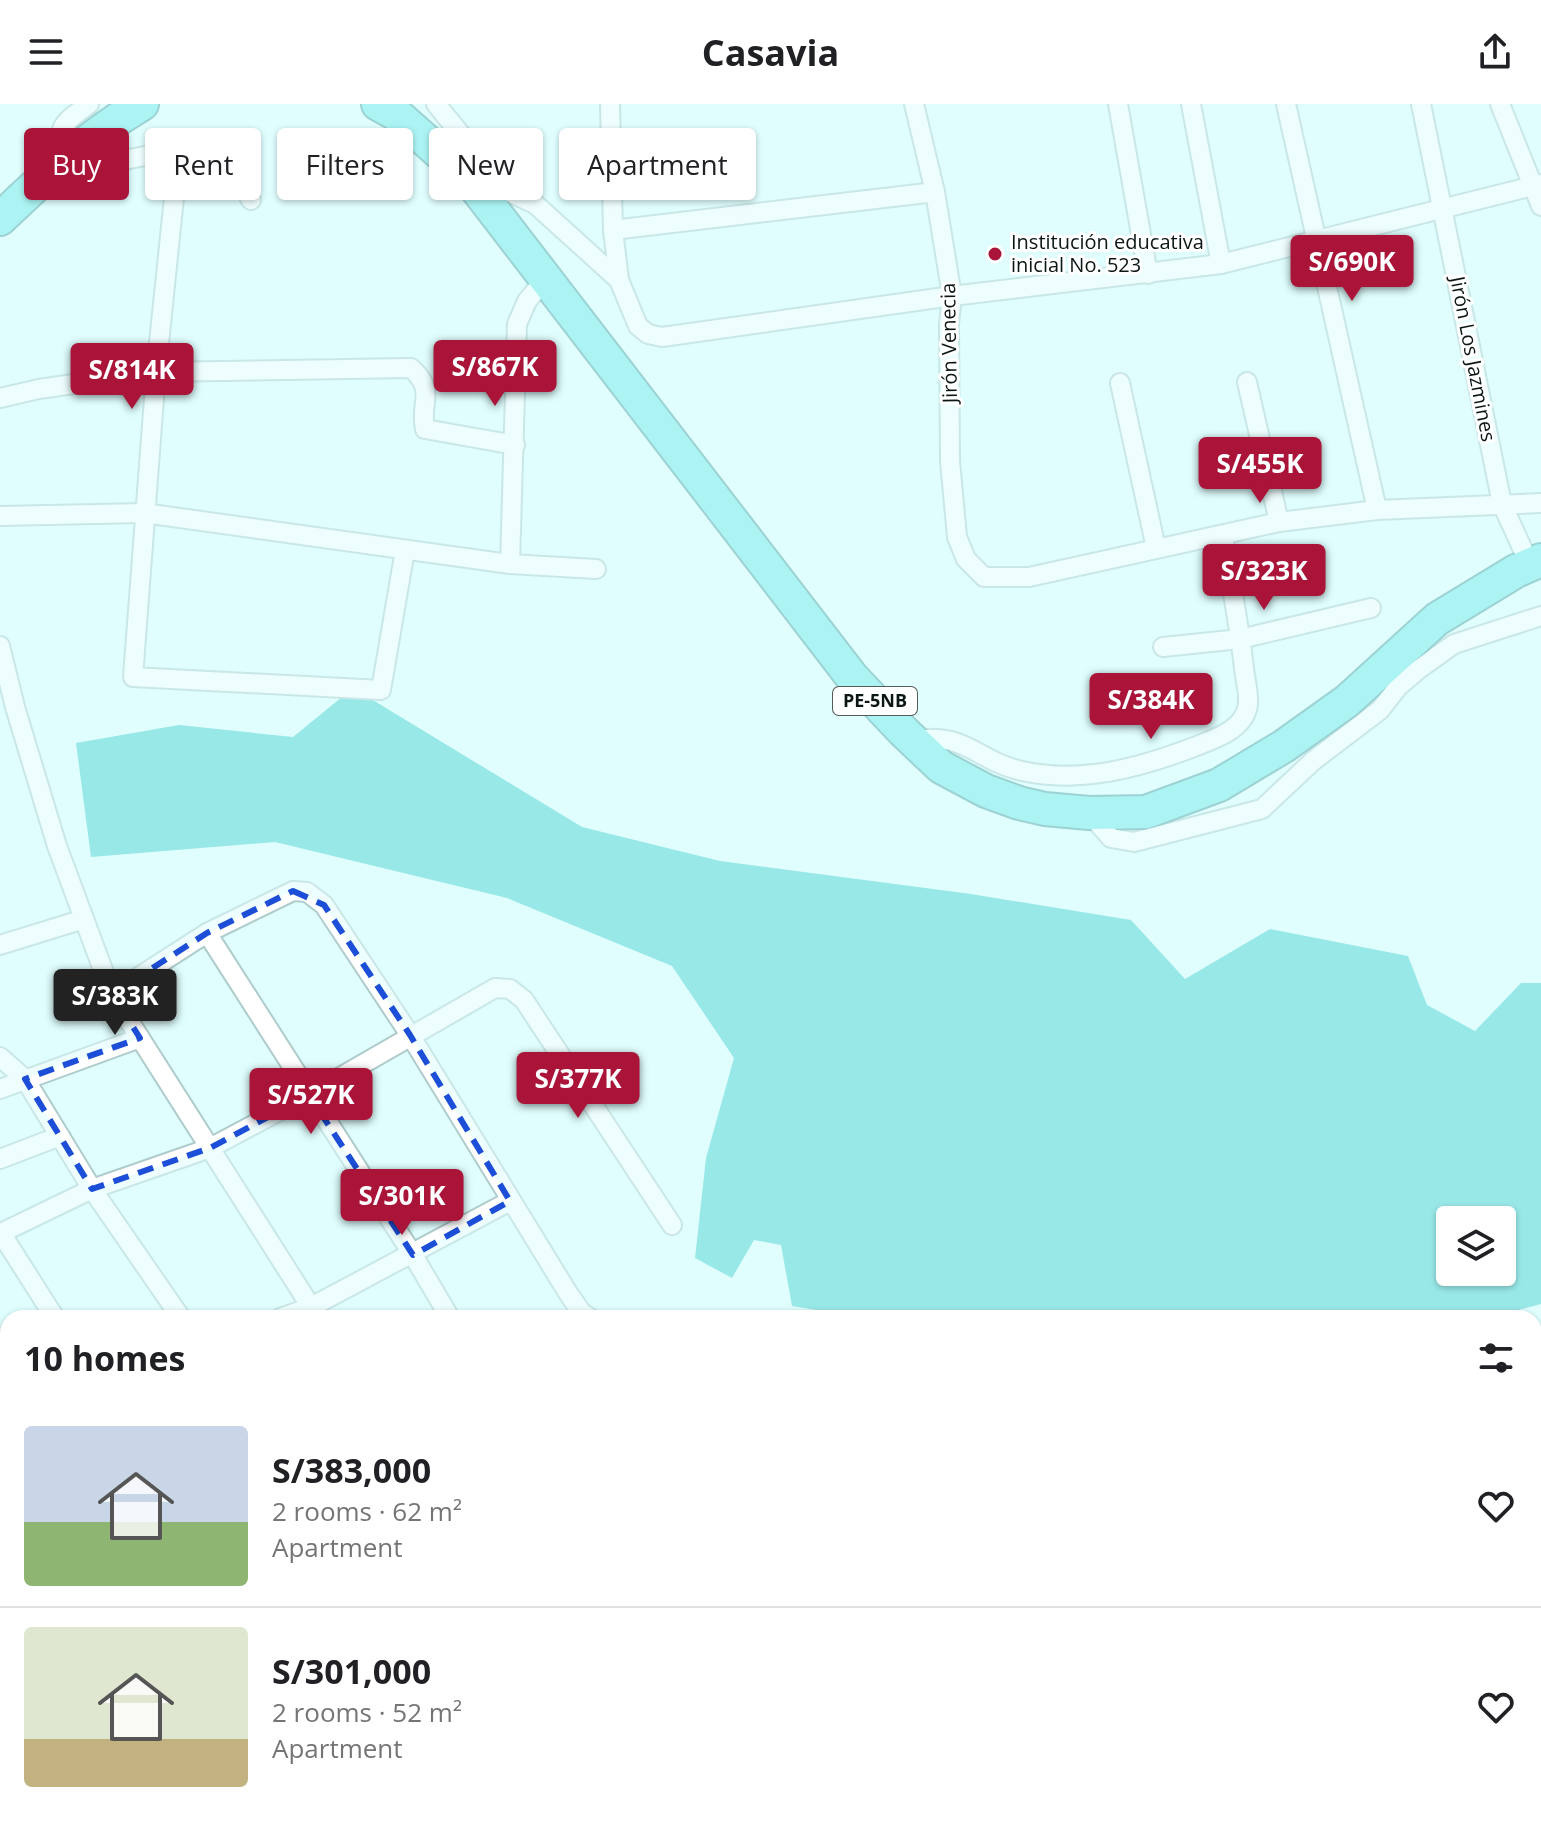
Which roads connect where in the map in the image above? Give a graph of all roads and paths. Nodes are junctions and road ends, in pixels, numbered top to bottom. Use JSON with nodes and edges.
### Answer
{"nodes":[{"id":1,"x":89,"y":104,"type":"edge"},
{"id":2,"x":142,"y":104,"type":"edge"},
{"id":3,"x":378,"y":104,"type":"edge"},
{"id":4,"x":436,"y":104,"type":"edge"},
{"id":5,"x":610,"y":104,"type":"edge"},
{"id":6,"x":914,"y":104,"type":"edge"},
{"id":7,"x":1118,"y":104,"type":"edge"},
{"id":8,"x":1191,"y":104,"type":"edge"},
{"id":9,"x":1286,"y":104,"type":"edge"},
{"id":10,"x":1421,"y":104,"type":"edge"},
{"id":11,"x":1500,"y":104,"type":"edge"},
{"id":12,"x":62,"y":128,"type":"edge"},
{"id":13,"x":102,"y":128,"type":"edge"},
{"id":14,"x":1536,"y":186,"type":"edge"},
{"id":15,"x":935,"y":192,"type":"junction"},
{"id":16,"x":24,"y":196,"type":"edge"},
{"id":17,"x":174,"y":200,"type":"edge"},
{"id":18,"x":1541,"y":206,"type":"edge"},
{"id":19,"x":1443,"y":208,"type":"junction"},
{"id":20,"x":0,"y":219,"type":"edge"},
{"id":21,"x":613,"y":230,"type":"junction"},
{"id":22,"x":1317,"y":241,"type":"junction"},
{"id":23,"x":1221,"y":264,"type":"junction"},
{"id":24,"x":1148,"y":274,"type":"junction"},
{"id":25,"x":547,"y":277,"type":"junction"},
{"id":26,"x":619,"y":280,"type":"junction"},
{"id":27,"x":952,"y":296,"type":"junction"},
{"id":28,"x":156,"y":372,"type":"junction"},
{"id":29,"x":1247,"y":382,"type":"dead end"},
{"id":30,"x":1120,"y":383,"type":"dead end"},
{"id":31,"x":0,"y":398,"type":"edge"},
{"id":32,"x":515,"y":445,"type":"junction"},
{"id":33,"x":1541,"y":503,"type":"edge"},
{"id":34,"x":1502,"y":504,"type":"junction"},
{"id":35,"x":1377,"y":510,"type":"junction"},
{"id":36,"x":144,"y":513,"type":"junction"},
{"id":37,"x":0,"y":516,"type":"edge"},
{"id":38,"x":1279,"y":522,"type":"junction"},
{"id":39,"x":1223,"y":535,"type":"junction"},
{"id":40,"x":1156,"y":548,"type":"junction"},
{"id":41,"x":405,"y":550,"type":"junction"},
{"id":42,"x":1535,"y":562,"type":"edge"},
{"id":43,"x":510,"y":564,"type":"junction"},
{"id":44,"x":596,"y":569,"type":"dead end"},
{"id":45,"x":1371,"y":608,"type":"dead end"},
{"id":46,"x":1541,"y":616,"type":"edge"},
{"id":47,"x":1240,"y":639,"type":"junction"},
{"id":48,"x":0,"y":646,"type":"edge"},
{"id":49,"x":1163,"y":647,"type":"dead end"},
{"id":50,"x":914,"y":741,"type":"junction"},
{"id":51,"x":1089,"y":813,"type":"junction"},
{"id":52,"x":84,"y":919,"type":"junction"},
{"id":53,"x":207,"y":933,"type":"junction"},
{"id":54,"x":0,"y":945,"type":"edge"},
{"id":55,"x":112,"y":994,"type":"junction"},
{"id":56,"x":410,"y":1035,"type":"junction"},
{"id":57,"x":140,"y":1038,"type":"junction"},
{"id":58,"x":0,"y":1057,"type":"edge"},
{"id":59,"x":25,"y":1079,"type":"junction"},
{"id":60,"x":0,"y":1089,"type":"edge"},
{"id":61,"x":309,"y":1095,"type":"junction"},
{"id":62,"x":60,"y":1136,"type":"junction"},
{"id":63,"x":210,"y":1148,"type":"junction"},
{"id":64,"x":0,"y":1159,"type":"edge"},
{"id":65,"x":92,"y":1189,"type":"junction"},
{"id":66,"x":510,"y":1201,"type":"junction"},
{"id":67,"x":672,"y":1225,"type":"dead end"},
{"id":68,"x":413,"y":1255,"type":"junction"},
{"id":69,"x":50,"y":1310,"type":"edge"},
{"id":70,"x":175,"y":1310,"type":"edge"},
{"id":71,"x":314,"y":1310,"type":"edge"},
{"id":72,"x":318,"y":1310,"type":"edge"},
{"id":73,"x":445,"y":1310,"type":"edge"},
{"id":74,"x":580,"y":1310,"type":"edge"}],
"edges":[{"from":1,"to":12,"type":"street"},
{"from":2,"to":13,"type":"highway"},
{"from":3,"to":25,"type":"highway","number":"PE-5NB"},
{"from":4,"to":26,"type":"street"},
{"from":5,"to":21,"type":"street"},
{"from":6,"to":15,"type":"street","name":"Jirón Venecia"},
{"from":7,"to":24,"type":"street"},
{"from":8,"to":23,"type":"street"},
{"from":9,"to":22,"type":"street"},
{"from":10,"to":19,"type":"street","name":"Jirón Los Jazmines"},
{"from":11,"to":14,"type":"street"},
{"from":14,"to":18,"type":"street"},
{"from":14,"to":19,"type":"street"},
{"from":15,"to":21,"type":"street"},
{"from":15,"to":27,"type":"street","name":"Jirón Venecia"},
{"from":16,"to":20,"type":"highway"},
{"from":17,"to":28,"type":"street"},
{"from":19,"to":22,"type":"street"},
{"from":19,"to":34,"type":"street","name":"Jirón Los Jazmines"},
{"from":21,"to":26,"type":"street"},
{"from":22,"to":23,"type":"street"},
{"from":22,"to":35,"type":"street"},
{"from":23,"to":24,"type":"street"},
{"from":24,"to":27,"type":"street"},
{"from":25,"to":32,"type":"street"},
{"from":25,"to":50,"type":"highway","number":"PE-5NB"},
{"from":26,"to":27,"type":"street"},
{"from":27,"to":40,"type":"street","name":"Jirón Venecia"},
{"from":28,"to":31,"type":"street"},
{"from":28,"to":32,"type":"street"},
{"from":28,"to":36,"type":"street"},
{"from":29,"to":38,"type":"street"},
{"from":30,"to":40,"type":"street"},
{"from":32,"to":43,"type":"street"},
{"from":33,"to":34,"type":"street"},
{"from":34,"to":35,"type":"street"},
{"from":34,"to":42,"type":"street","name":"Jirón Los Jazmines"},
{"from":35,"to":38,"type":"street"},
{"from":36,"to":37,"type":"street"},
{"from":36,"to":41,"type":"street"},
{"from":36,"to":41,"type":"street"},
{"from":38,"to":39,"type":"street"},
{"from":39,"to":40,"type":"street"},
{"from":39,"to":47,"type":"street"},
{"from":41,"to":43,"type":"street"},
{"from":42,"to":51,"type":"highway","number":"PE-5NB"},
{"from":43,"to":44,"type":"street"},
{"from":45,"to":47,"type":"street"},
{"from":46,"to":51,"type":"street"},
{"from":47,"to":49,"type":"street"},
{"from":47,"to":50,"type":"street"},
{"from":48,"to":52,"type":"street"},
{"from":50,"to":51,"type":"highway","number":"PE-5NB"},
{"from":52,"to":54,"type":"street"},
{"from":52,"to":55,"type":"street"},
{"from":53,"to":55,"type":"street"},
{"from":53,"to":56,"type":"street"},
{"from":53,"to":61,"type":"street"},
{"from":55,"to":57,"type":"street"},
{"from":56,"to":61,"type":"street"},
{"from":56,"to":66,"type":"street"},
{"from":56,"to":67,"type":"street"},
{"from":57,"to":59,"type":"street"},
{"from":57,"to":63,"type":"street"},
{"from":58,"to":59,"type":"street"},
{"from":59,"to":60,"type":"street"},
{"from":59,"to":62,"type":"street"},
{"from":61,"to":63,"type":"street"},
{"from":61,"to":68,"type":"street"},
{"from":62,"to":64,"type":"street"},
{"from":62,"to":65,"type":"street"},
{"from":63,"to":65,"type":"street"},
{"from":63,"to":71,"type":"street"},
{"from":65,"to":69,"type":"street"},
{"from":65,"to":70,"type":"street"},
{"from":66,"to":68,"type":"street"},
{"from":66,"to":74,"type":"street"},
{"from":68,"to":72,"type":"street"},
{"from":68,"to":73,"type":"street"}]}
